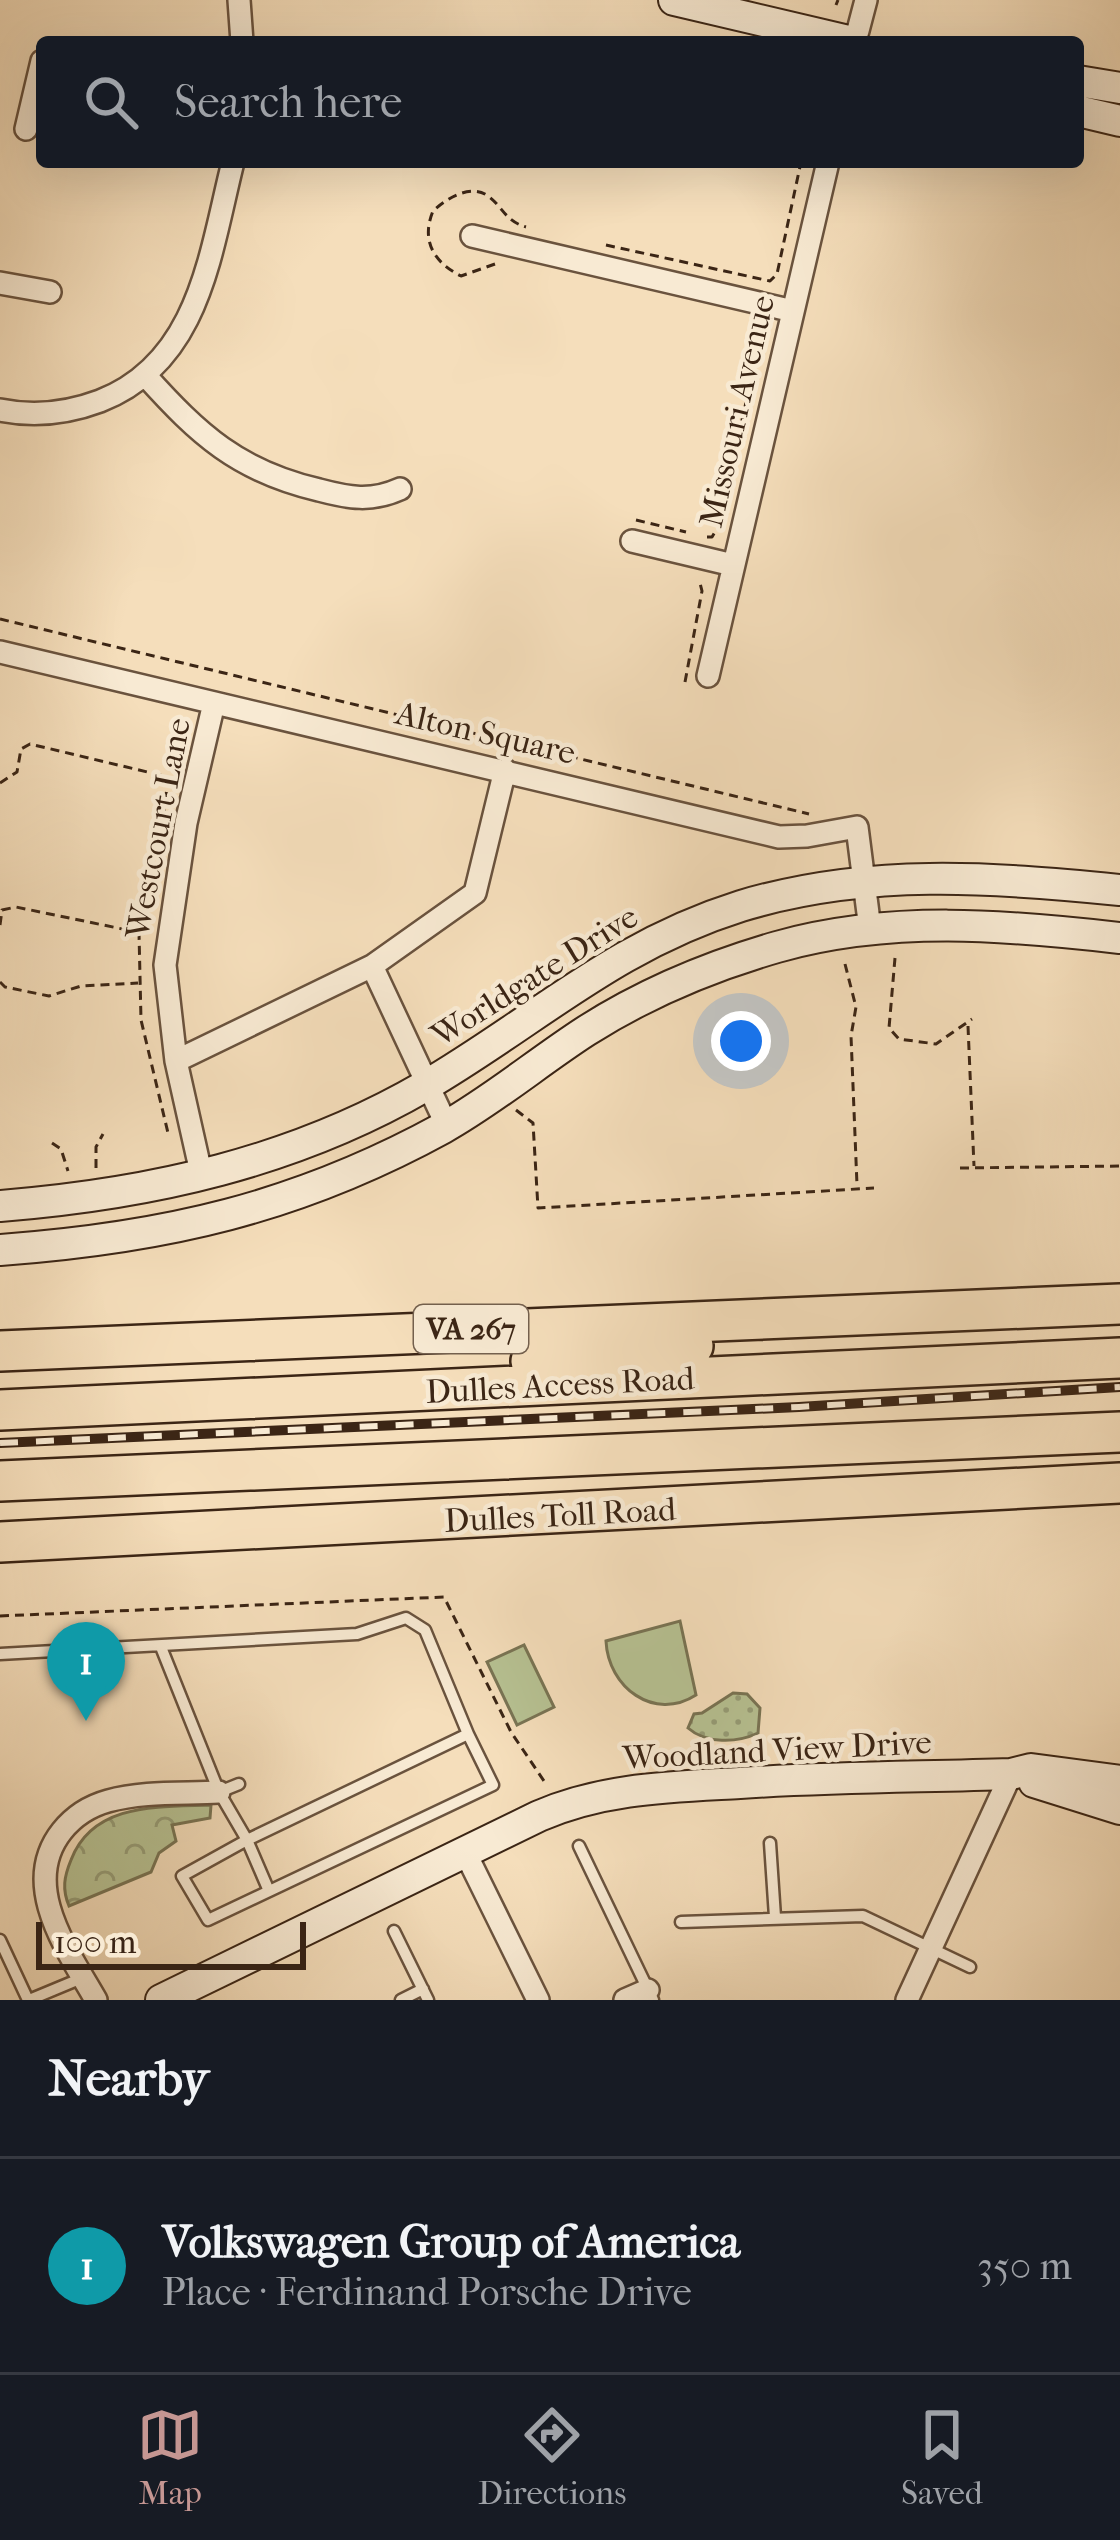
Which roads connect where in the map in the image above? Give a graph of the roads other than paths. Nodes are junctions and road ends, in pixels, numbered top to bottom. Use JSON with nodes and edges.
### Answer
{"nodes":[{"id":1,"x":239,"y":0,"type":"edge"},
{"id":2,"x":674,"y":0,"type":"edge"},
{"id":3,"x":866,"y":0,"type":"edge"},
{"id":4,"x":242,"y":36,"type":"edge"},
{"id":5,"x":828,"y":36,"type":"edge"},
{"id":6,"x":856,"y":36,"type":"edge"},
{"id":7,"x":1084,"y":83,"type":"edge"},
{"id":8,"x":36,"y":86,"type":"edge"},
{"id":9,"x":1120,"y":88,"type":"edge"},
{"id":10,"x":1084,"y":113,"type":"edge"},
{"id":11,"x":1120,"y":122,"type":"edge"},
{"id":12,"x":26,"y":129,"type":"dead end"},
{"id":13,"x":231,"y":168,"type":"edge"},
{"id":14,"x":827,"y":168,"type":"edge"},
{"id":15,"x":472,"y":236,"type":"dead end"},
{"id":16,"x":0,"y":284,"type":"edge"},
{"id":17,"x":50,"y":292,"type":"dead end"},
{"id":18,"x":793,"y":311,"type":"junction"},
{"id":19,"x":145,"y":375,"type":"junction"},
{"id":20,"x":0,"y":410,"type":"edge"},
{"id":21,"x":400,"y":489,"type":"dead end"},
{"id":22,"x":634,"y":531,"type":"road end"},
{"id":23,"x":733,"y":565,"type":"junction"},
{"id":24,"x":0,"y":652,"type":"edge"},
{"id":25,"x":708,"y":676,"type":"dead end"},
{"id":26,"x":214,"y":703,"type":"junction"},
{"id":27,"x":505,"y":770,"type":"junction"},
{"id":28,"x":864,"y":881,"type":"junction"},
{"id":29,"x":1120,"y":890,"type":"edge"},
{"id":30,"x":870,"y":929,"type":"junction"},
{"id":31,"x":1120,"y":938,"type":"edge"},
{"id":32,"x":372,"y":965,"type":"junction"},
{"id":33,"x":176,"y":1060,"type":"junction"},
{"id":34,"x":426,"y":1085,"type":"junction"},
{"id":35,"x":447,"y":1126,"type":"junction"},
{"id":36,"x":202,"y":1177,"type":"junction"},
{"id":37,"x":0,"y":1206,"type":"edge"},
{"id":38,"x":0,"y":1250,"type":"edge"},
{"id":39,"x":1120,"y":1304,"type":"edge"},
{"id":40,"x":942,"y":1312,"type":"junction"},
{"id":41,"x":0,"y":1351,"type":"edge"},
{"id":42,"x":1120,"y":1358,"type":"edge"},
{"id":43,"x":214,"y":1400,"type":"junction"},
{"id":44,"x":0,"y":1410,"type":"edge"},
{"id":45,"x":1120,"y":1432,"type":"edge"},
{"id":46,"x":0,"y":1481,"type":"edge"},
{"id":47,"x":1120,"y":1484,"type":"edge"},
{"id":48,"x":0,"y":1542,"type":"edge"},
{"id":49,"x":161,"y":1647,"type":"junction"},
{"id":50,"x":0,"y":1654,"type":"edge"},
{"id":51,"x":468,"y":1734,"type":"junction"},
{"id":52,"x":1011,"y":1774,"type":"junction"},
{"id":53,"x":1120,"y":1780,"type":"edge"},
{"id":54,"x":229,"y":1788,"type":"junction"},
{"id":55,"x":1120,"y":1809,"type":"edge"},
{"id":56,"x":247,"y":1840,"type":"junction"},
{"id":57,"x":770,"y":1843,"type":"dead end"},
{"id":58,"x":579,"y":1846,"type":"dead end"},
{"id":59,"x":466,"y":1852,"type":"junction"},
{"id":60,"x":269,"y":1891,"type":"junction"},
{"id":61,"x":775,"y":1917,"type":"junction"},
{"id":62,"x":681,"y":1922,"type":"dead end"},
{"id":63,"x":394,"y":1930,"type":"dead end"},
{"id":64,"x":0,"y":1940,"type":"edge"},
{"id":65,"x":930,"y":1950,"type":"junction"},
{"id":66,"x":970,"y":1967,"type":"dead end"},
{"id":67,"x":83,"y":1977,"type":"junction"},
{"id":68,"x":425,"y":1995,"type":"edge"},
{"id":69,"x":650,"y":1995,"type":"edge"},
{"id":70,"x":29,"y":2000,"type":"edge"},
{"id":71,"x":96,"y":2000,"type":"edge"},
{"id":72,"x":161,"y":2000,"type":"edge"},
{"id":73,"x":401,"y":2000,"type":"edge"},
{"id":74,"x":538,"y":2000,"type":"edge"},
{"id":75,"x":625,"y":2000,"type":"edge"},
{"id":76,"x":907,"y":2000,"type":"edge"}],
"edges":[{"from":1,"to":4,"type":"street"},
{"from":2,"to":5,"type":"street"},
{"from":3,"to":6,"type":"street"},
{"from":7,"to":9,"type":"street"},
{"from":8,"to":12,"type":"street"},
{"from":10,"to":11,"type":"street"},
{"from":13,"to":19,"type":"street"},
{"from":14,"to":18,"type":"street","name":"Missouri Avenue"},
{"from":15,"to":18,"type":"street"},
{"from":16,"to":17,"type":"street"},
{"from":18,"to":23,"type":"street","name":"Missouri Avenue"},
{"from":19,"to":20,"type":"street"},
{"from":19,"to":21,"type":"street"},
{"from":22,"to":23,"type":"street"},
{"from":23,"to":25,"type":"street","name":"Missouri Avenue"},
{"from":24,"to":26,"type":"street","name":"Alton Square"},
{"from":26,"to":27,"type":"street","name":"Alton Square"},
{"from":26,"to":33,"type":"street","name":"Westcourt Lane"},
{"from":27,"to":28,"type":"street","name":"Alton Square"},
{"from":27,"to":32,"type":"street"},
{"from":28,"to":29,"type":"street","name":"Worldgate Drive"},
{"from":28,"to":30,"type":"street","name":"Alton Square"},
{"from":28,"to":34,"type":"street","name":"Worldgate Drive"},
{"from":30,"to":31,"type":"street"},
{"from":30,"to":35,"type":"street"},
{"from":32,"to":33,"type":"street"},
{"from":32,"to":34,"type":"street"},
{"from":33,"to":36,"type":"street","name":"Westcourt Lane"},
{"from":34,"to":35,"type":"street"},
{"from":34,"to":36,"type":"street","name":"Worldgate Drive"},
{"from":35,"to":38,"type":"street"},
{"from":36,"to":37,"type":"street","name":"Worldgate Drive"},
{"from":39,"to":40,"type":"highway","number":"VA 267"},
{"from":40,"to":41,"type":"highway","number":"VA 267"},
{"from":40,"to":43,"type":"highway"},
{"from":42,"to":43,"type":"highway","name":"Dulles Access Road"},
{"from":43,"to":44,"type":"highway","name":"Dulles Access Road"},
{"from":45,"to":46,"type":"highway"},
{"from":47,"to":48,"type":"highway","name":"Dulles Toll Road"},
{"from":49,"to":50,"type":"lane"},
{"from":49,"to":51,"type":"lane"},
{"from":49,"to":54,"type":"lane"},
{"from":51,"to":56,"type":"lane"},
{"from":51,"to":60,"type":"lane"},
{"from":52,"to":53,"type":"street","name":"Woodland View Drive"},
{"from":52,"to":55,"type":"street","name":"Woodland View Drive"},
{"from":52,"to":59,"type":"street","name":"Woodland View Drive"},
{"from":52,"to":65,"type":"street"},
{"from":54,"to":56,"type":"lane"},
{"from":54,"to":67,"type":"street"},
{"from":56,"to":60,"type":"lane"},
{"from":56,"to":60,"type":"lane"},
{"from":57,"to":61,"type":"lane"},
{"from":58,"to":69,"type":"lane"},
{"from":59,"to":72,"type":"street","name":"Woodland View Drive"},
{"from":59,"to":74,"type":"street"},
{"from":61,"to":62,"type":"lane"},
{"from":61,"to":65,"type":"lane"},
{"from":63,"to":68,"type":"lane"},
{"from":64,"to":70,"type":"lane"},
{"from":65,"to":66,"type":"lane"},
{"from":65,"to":76,"type":"street"},
{"from":67,"to":70,"type":"lane"},
{"from":67,"to":71,"type":"street"},
{"from":68,"to":73,"type":"lane"},
{"from":69,"to":75,"type":"street"}]}
